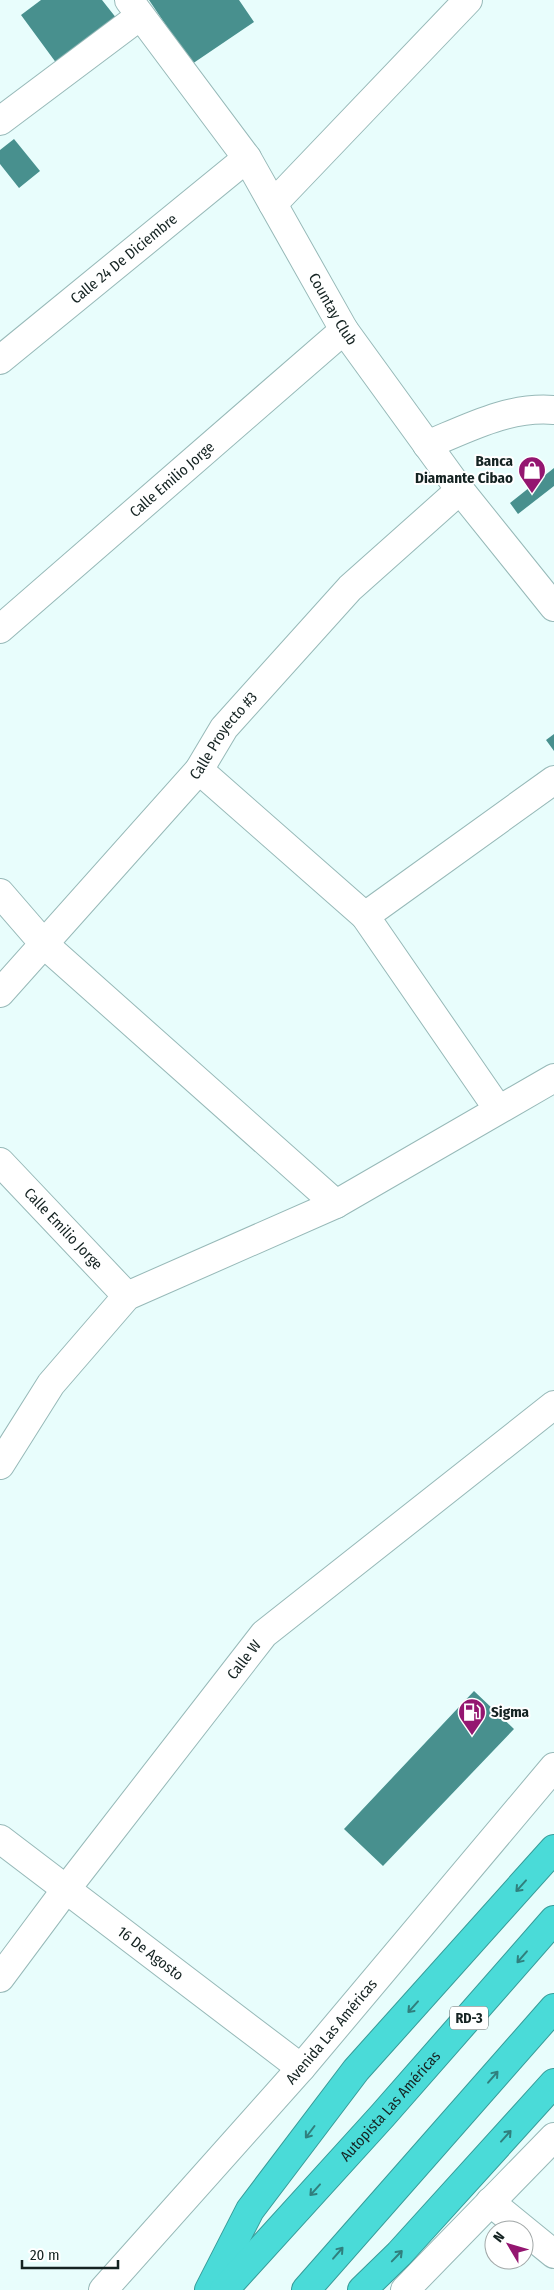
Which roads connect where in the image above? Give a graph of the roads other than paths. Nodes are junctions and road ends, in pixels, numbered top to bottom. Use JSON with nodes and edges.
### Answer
{"nodes":[{"id":1,"x":468,"y":0,"type":"edge"},
{"id":2,"x":135,"y":8,"type":"edge"},
{"id":3,"x":0,"y":121,"type":"edge"},
{"id":4,"x":247,"y":158,"type":"junction"},
{"id":5,"x":273,"y":204,"type":"junction"},
{"id":6,"x":344,"y":330,"type":"junction"},
{"id":7,"x":0,"y":360,"type":"edge"},
{"id":8,"x":554,"y":410,"type":"edge"},
{"id":9,"x":428,"y":445,"type":"junction"},
{"id":10,"x":460,"y":490,"type":"junction"},
{"id":11,"x":554,"y":607,"type":"edge"},
{"id":12,"x":0,"y":629,"type":"edge"},
{"id":13,"x":199,"y":770,"type":"junction"},
{"id":14,"x":554,"y":780,"type":"edge"},
{"id":15,"x":0,"y":893,"type":"edge"},
{"id":16,"x":365,"y":916,"type":"junction"},
{"id":17,"x":45,"y":944,"type":"junction"},
{"id":18,"x":0,"y":993,"type":"edge"},
{"id":19,"x":554,"y":1078,"type":"edge"},
{"id":20,"x":498,"y":1109,"type":"junction"},
{"id":21,"x":0,"y":1162,"type":"edge"},
{"id":22,"x":336,"y":1204,"type":"junction"},
{"id":23,"x":127,"y":1296,"type":"junction"},
{"id":24,"x":554,"y":1405,"type":"edge"},
{"id":25,"x":0,"y":1465,"type":"edge"},
{"id":26,"x":554,"y":1767,"type":"edge"},
{"id":27,"x":0,"y":1839,"type":"edge"},
{"id":28,"x":554,"y":1849,"type":"edge"},
{"id":29,"x":67,"y":1888,"type":"junction"},
{"id":30,"x":554,"y":1920,"type":"edge"},
{"id":31,"x":0,"y":1978,"type":"edge"},
{"id":32,"x":554,"y":2008,"type":"edge"},
{"id":33,"x":301,"y":2068,"type":"junction"},
{"id":34,"x":554,"y":2083,"type":"edge"},
{"id":35,"x":554,"y":2137,"type":"edge"},
{"id":36,"x":490,"y":2202,"type":"junction"},
{"id":37,"x":554,"y":2254,"type":"edge"},
{"id":38,"x":103,"y":2290,"type":"edge"},
{"id":39,"x":209,"y":2290,"type":"edge"},
{"id":40,"x":224,"y":2290,"type":"edge"},
{"id":41,"x":306,"y":2290,"type":"edge"},
{"id":42,"x":362,"y":2290,"type":"edge"},
{"id":43,"x":405,"y":2290,"type":"edge"}],
"edges":[{"from":1,"to":5,"type":"street"},
{"from":2,"to":3,"type":"street"},
{"from":2,"to":4,"type":"street","name":"Countay Club"},
{"from":4,"to":5,"type":"street","name":"Countay Club"},
{"from":4,"to":7,"type":"street","name":"Calle 24 De Diciembre"},
{"from":5,"to":6,"type":"street","name":"Countay Club"},
{"from":6,"to":9,"type":"street","name":"Countay Club"},
{"from":6,"to":12,"type":"street","name":"Calle Emilio Jorge"},
{"from":8,"to":9,"type":"street"},
{"from":9,"to":10,"type":"street","name":"Countay Club"},
{"from":10,"to":11,"type":"street","name":"Countay Club"},
{"from":10,"to":13,"type":"street","name":"Calle Proyecto #3"},
{"from":13,"to":16,"type":"street"},
{"from":13,"to":17,"type":"street","name":"Calle Proyecto #3"},
{"from":14,"to":16,"type":"street"},
{"from":15,"to":17,"type":"street"},
{"from":16,"to":20,"type":"street"},
{"from":17,"to":18,"type":"street","name":"Calle Proyecto #3"},
{"from":17,"to":22,"type":"street"},
{"from":19,"to":20,"type":"street"},
{"from":20,"to":22,"type":"street"},
{"from":21,"to":23,"type":"street","name":"Calle Emilio Jorge"},
{"from":22,"to":23,"type":"street"},
{"from":23,"to":25,"type":"street"},
{"from":24,"to":29,"type":"street","name":"Calle W"},
{"from":26,"to":33,"type":"street","name":"Avenida Las Américas"},
{"from":27,"to":29,"type":"street","name":"16 De Agosto"},
{"from":28,"to":39,"type":"highway","one_way":true},
{"from":29,"to":31,"type":"street","name":"Calle W"},
{"from":29,"to":33,"type":"street","name":"16 De Agosto"},
{"from":30,"to":40,"type":"highway","name":"Autopista Las Américas","number":"RD-3","one_way":true},
{"from":41,"to":32,"type":"highway","one_way":true},
{"from":33,"to":38,"type":"street","name":"Avenida Las Américas"},
{"from":42,"to":34,"type":"highway","one_way":true},
{"from":35,"to":36,"type":"street"},
{"from":36,"to":37,"type":"street"},
{"from":36,"to":43,"type":"street"}]}
